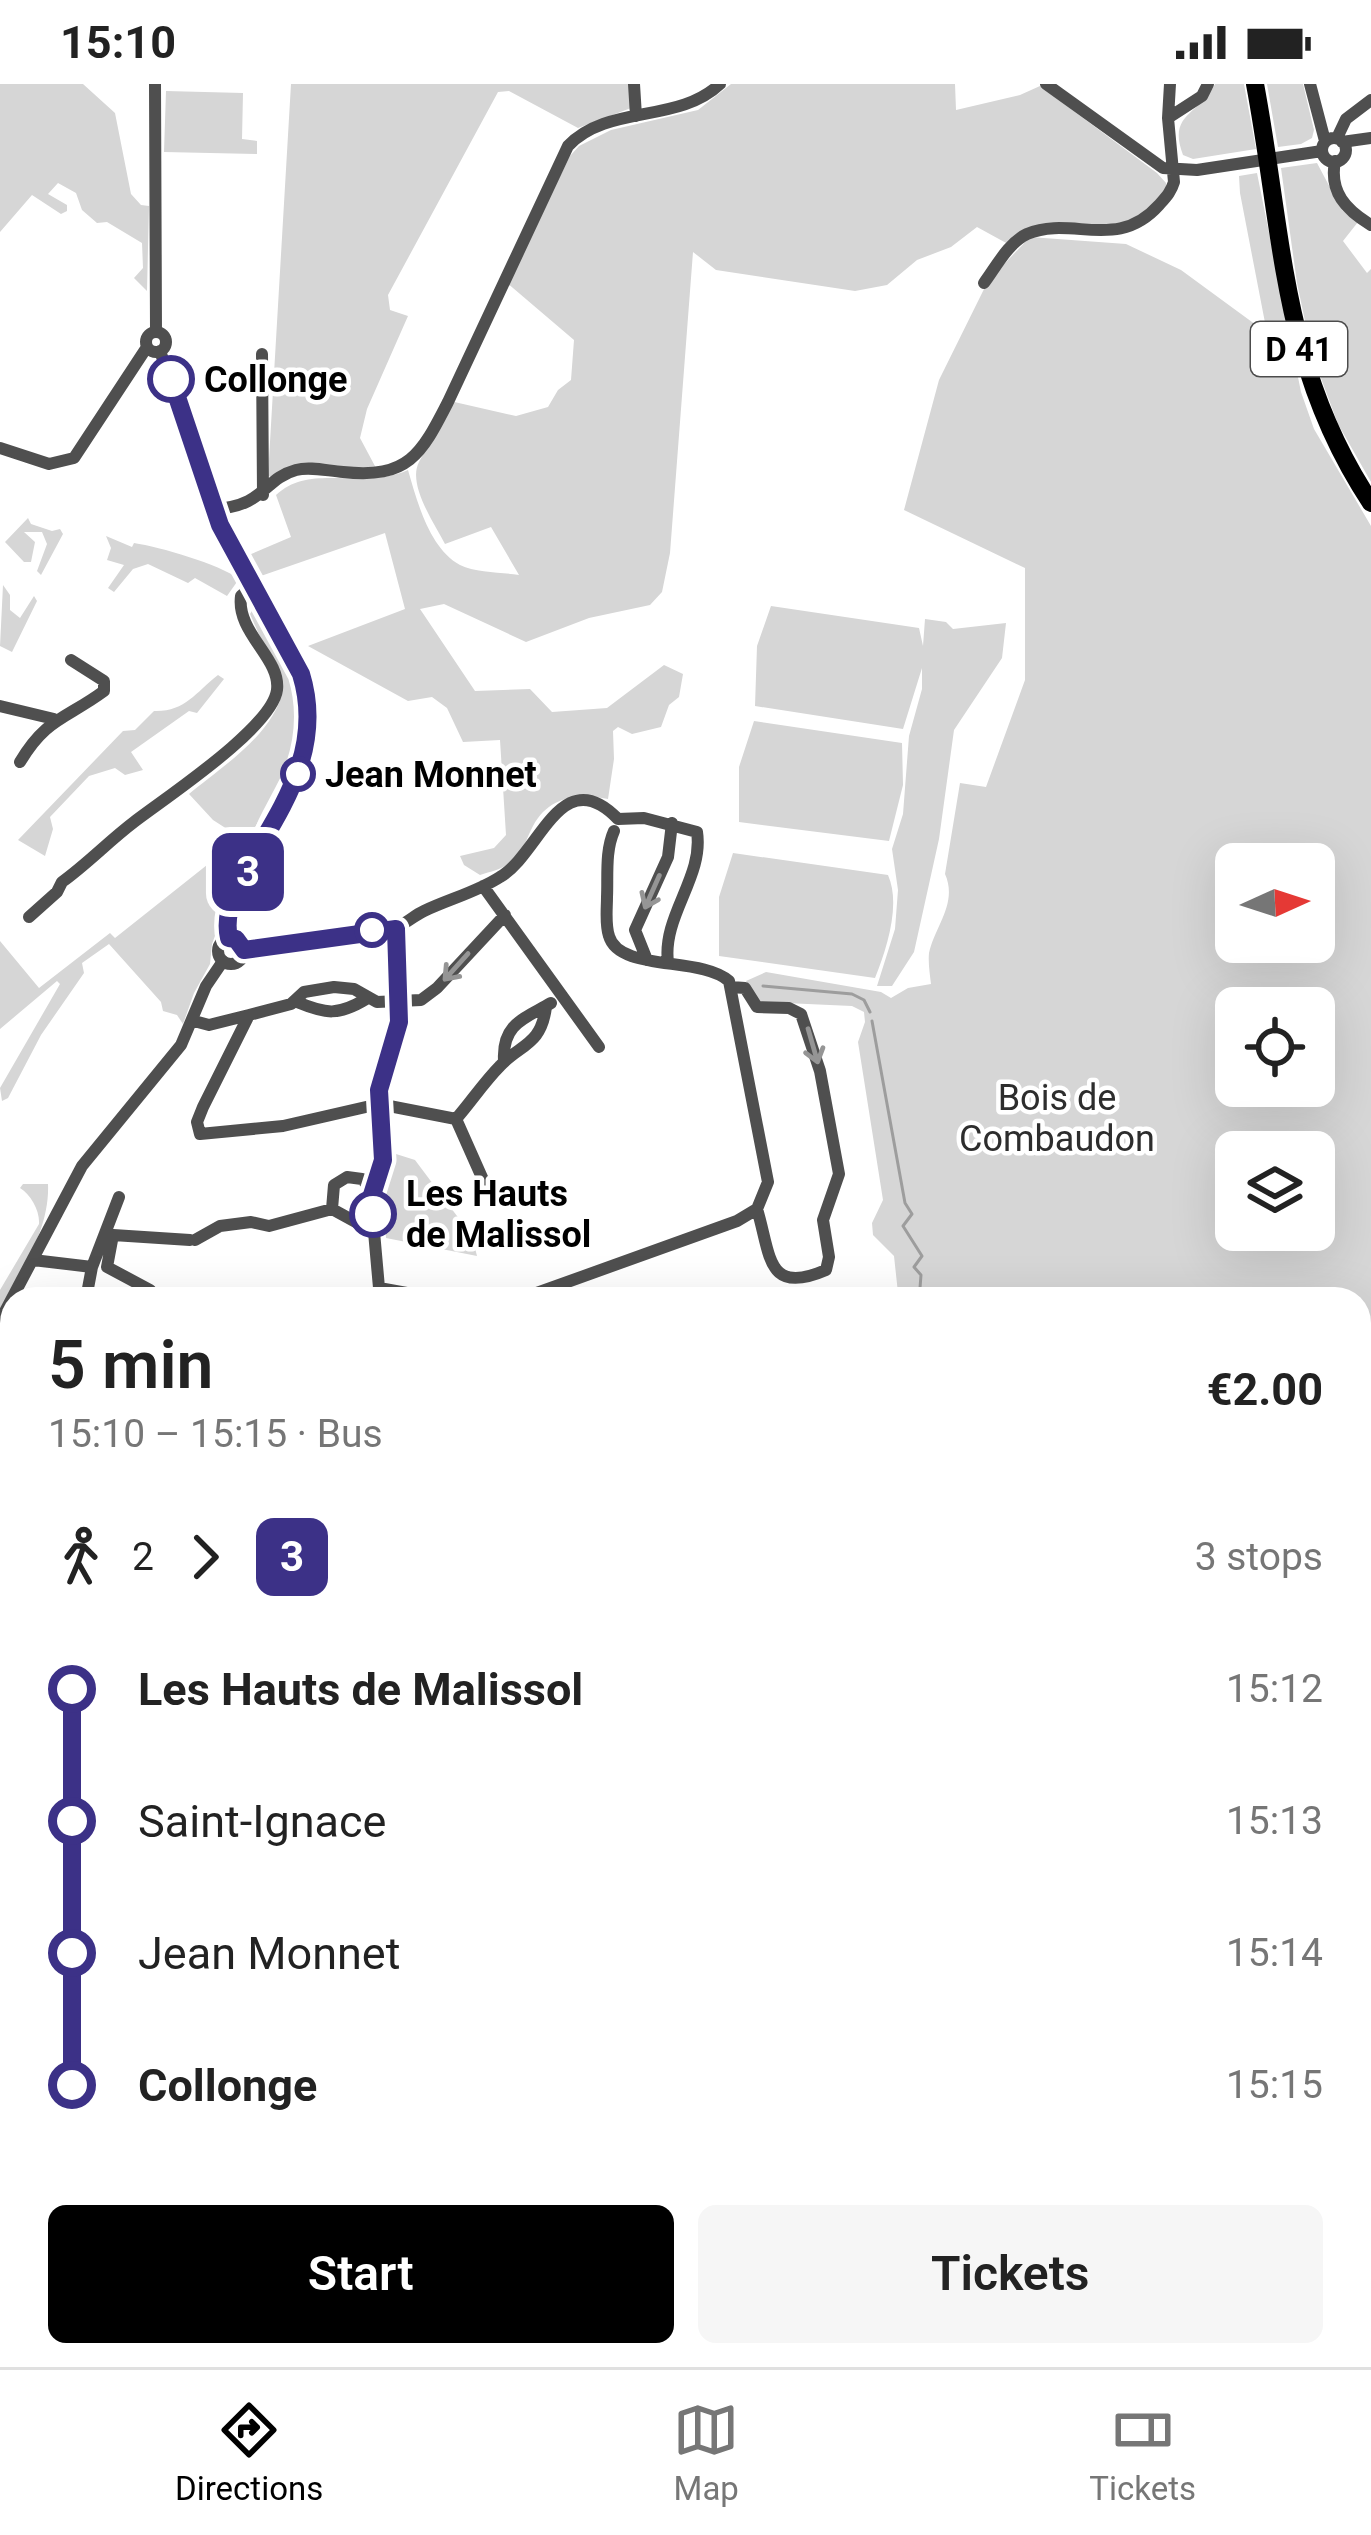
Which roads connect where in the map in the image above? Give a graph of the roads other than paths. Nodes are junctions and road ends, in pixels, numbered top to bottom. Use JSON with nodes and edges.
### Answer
{"nodes":[{"id":1,"x":155,"y":84,"type":"edge"},
{"id":2,"x":634,"y":84,"type":"edge"},
{"id":3,"x":720,"y":84,"type":"edge"},
{"id":4,"x":1046,"y":84,"type":"edge"},
{"id":5,"x":1208,"y":84,"type":"edge"},
{"id":6,"x":1255,"y":84,"type":"edge"},
{"id":7,"x":1310,"y":84,"type":"edge"},
{"id":8,"x":1169,"y":90,"type":"edge"},
{"id":9,"x":1371,"y":100,"type":"edge"},
{"id":10,"x":1194,"y":102,"type":"junction"},
{"id":11,"x":636,"y":116,"type":"junction"},
{"id":12,"x":1168,"y":118,"type":"junction"},
{"id":13,"x":1371,"y":138,"type":"edge"},
{"id":14,"x":1332,"y":143,"type":"junction"},
{"id":15,"x":1335,"y":161,"type":"junction"},
{"id":16,"x":1173,"y":171,"type":"junction"},
{"id":17,"x":1371,"y":225,"type":"edge"},
{"id":18,"x":984,"y":283,"type":"dead end"},
{"id":19,"x":154,"y":349,"type":"junction"},
{"id":20,"x":262,"y":354,"type":"dead end"},
{"id":21,"x":0,"y":448,"type":"edge"},
{"id":22,"x":263,"y":495,"type":"junction"},
{"id":23,"x":1371,"y":503,"type":"edge"},
{"id":24,"x":214,"y":509,"type":"junction"},
{"id":25,"x":250,"y":587,"type":"junction"},
{"id":26,"x":71,"y":660,"type":"dead end"},
{"id":27,"x":0,"y":706,"type":"edge"},
{"id":28,"x":54,"y":718,"type":"junction"},
{"id":29,"x":20,"y":762,"type":"dead end"},
{"id":30,"x":672,"y":823,"type":"junction"},
{"id":31,"x":616,"y":825,"type":"junction"},
{"id":32,"x":483,"y":886,"type":"junction"},
{"id":33,"x":505,"y":915,"type":"junction"},
{"id":34,"x":29,"y":917,"type":"dead end"},
{"id":35,"x":396,"y":929,"type":"junction"},
{"id":36,"x":229,"y":938,"type":"junction"},
{"id":37,"x":244,"y":950,"type":"junction"},
{"id":38,"x":647,"y":959,"type":"junction"},
{"id":39,"x":223,"y":962,"type":"junction"},
{"id":40,"x":668,"y":962,"type":"junction"},
{"id":41,"x":731,"y":987,"type":"junction"},
{"id":42,"x":560,"y":994,"type":"junction"},
{"id":43,"x":366,"y":999,"type":"junction"},
{"id":44,"x":297,"y":1001,"type":"junction"},
{"id":45,"x":399,"y":1003,"type":"junction"},
{"id":46,"x":546,"y":1007,"type":"junction"},
{"id":47,"x":248,"y":1015,"type":"junction"},
{"id":48,"x":194,"y":1022,"type":"junction"},
{"id":49,"x":599,"y":1047,"type":"dead end"},
{"id":50,"x":504,"y":1060,"type":"junction"},
{"id":51,"x":379,"y":1104,"type":"junction"},
{"id":52,"x":456,"y":1119,"type":"junction"},
{"id":53,"x":373,"y":1191,"type":"junction"},
{"id":54,"x":488,"y":1191,"type":"dead end"},
{"id":55,"x":119,"y":1197,"type":"dead end"},
{"id":56,"x":332,"y":1209,"type":"junction"},
{"id":57,"x":757,"y":1209,"type":"junction"},
{"id":58,"x":374,"y":1232,"type":"junction"},
{"id":59,"x":33,"y":1260,"type":"junction"},
{"id":60,"x":92,"y":1267,"type":"junction"},
{"id":61,"x":18,"y":1287,"type":"edge"},
{"id":62,"x":88,"y":1287,"type":"edge"},
{"id":63,"x":143,"y":1287,"type":"edge"},
{"id":64,"x":379,"y":1287,"type":"edge"},
{"id":65,"x":554,"y":1287,"type":"edge"}],
"edges":[{"from":1,"to":19,"type":"street"},
{"from":2,"to":11,"type":"street"},
{"from":3,"to":11,"type":"street"},
{"from":4,"to":16,"type":"street"},
{"from":5,"to":10,"type":"street"},
{"from":6,"to":23,"type":"main road","number":"D 41"},
{"from":7,"to":14,"type":"street"},
{"from":8,"to":10,"type":"street"},
{"from":8,"to":12,"type":"street"},
{"from":9,"to":14,"type":"street"},
{"from":10,"to":12,"type":"street"},
{"from":11,"to":22,"type":"street"},
{"from":12,"to":16,"type":"street"},
{"from":13,"to":14,"type":"street"},
{"from":14,"to":15,"type":"street"},
{"from":14,"to":15,"type":"street"},
{"from":14,"to":16,"type":"street"},
{"from":15,"to":17,"type":"street"},
{"from":16,"to":18,"type":"street"},
{"from":19,"to":21,"type":"street"},
{"from":19,"to":24,"type":"street"},
{"from":20,"to":22,"type":"street"},
{"from":22,"to":24,"type":"street"},
{"from":24,"to":25,"type":"street"},
{"from":25,"to":34,"type":"street"},
{"from":25,"to":36,"type":"street"},
{"from":26,"to":28,"type":"street"},
{"from":27,"to":28,"type":"street"},
{"from":28,"to":29,"type":"street"},
{"from":30,"to":31,"type":"street"},
{"from":30,"to":38,"type":"street","one_way":true},
{"from":30,"to":40,"type":"street"},
{"from":31,"to":32,"type":"street"},
{"from":31,"to":38,"type":"street"},
{"from":32,"to":33,"type":"street"},
{"from":32,"to":35,"type":"street"},
{"from":33,"to":42,"type":"street"},
{"from":33,"to":45,"type":"street","one_way":true},
{"from":35,"to":37,"type":"street"},
{"from":35,"to":45,"type":"street"},
{"from":36,"to":37,"type":"street"},
{"from":36,"to":39,"type":"street"},
{"from":37,"to":39,"type":"street"},
{"from":38,"to":40,"type":"street"},
{"from":39,"to":48,"type":"street"},
{"from":40,"to":41,"type":"street"},
{"from":41,"to":57,"type":"street"},
{"from":41,"to":57,"type":"street","one_way":true},
{"from":42,"to":46,"type":"street"},
{"from":42,"to":49,"type":"street"},
{"from":43,"to":44,"type":"street"},
{"from":43,"to":44,"type":"street"},
{"from":43,"to":45,"type":"street"},
{"from":44,"to":47,"type":"street"},
{"from":45,"to":51,"type":"street"},
{"from":46,"to":50,"type":"street"},
{"from":46,"to":50,"type":"street"},
{"from":47,"to":48,"type":"street"},
{"from":47,"to":51,"type":"street"},
{"from":48,"to":59,"type":"street"},
{"from":50,"to":52,"type":"street"},
{"from":51,"to":52,"type":"street"},
{"from":51,"to":53,"type":"street"},
{"from":52,"to":54,"type":"street"},
{"from":53,"to":56,"type":"street"},
{"from":53,"to":58,"type":"street"},
{"from":55,"to":60,"type":"street"},
{"from":56,"to":58,"type":"street"},
{"from":56,"to":63,"type":"street"},
{"from":57,"to":65,"type":"street"},
{"from":58,"to":64,"type":"street"},
{"from":59,"to":60,"type":"street"},
{"from":59,"to":61,"type":"street"},
{"from":60,"to":62,"type":"street"}]}
